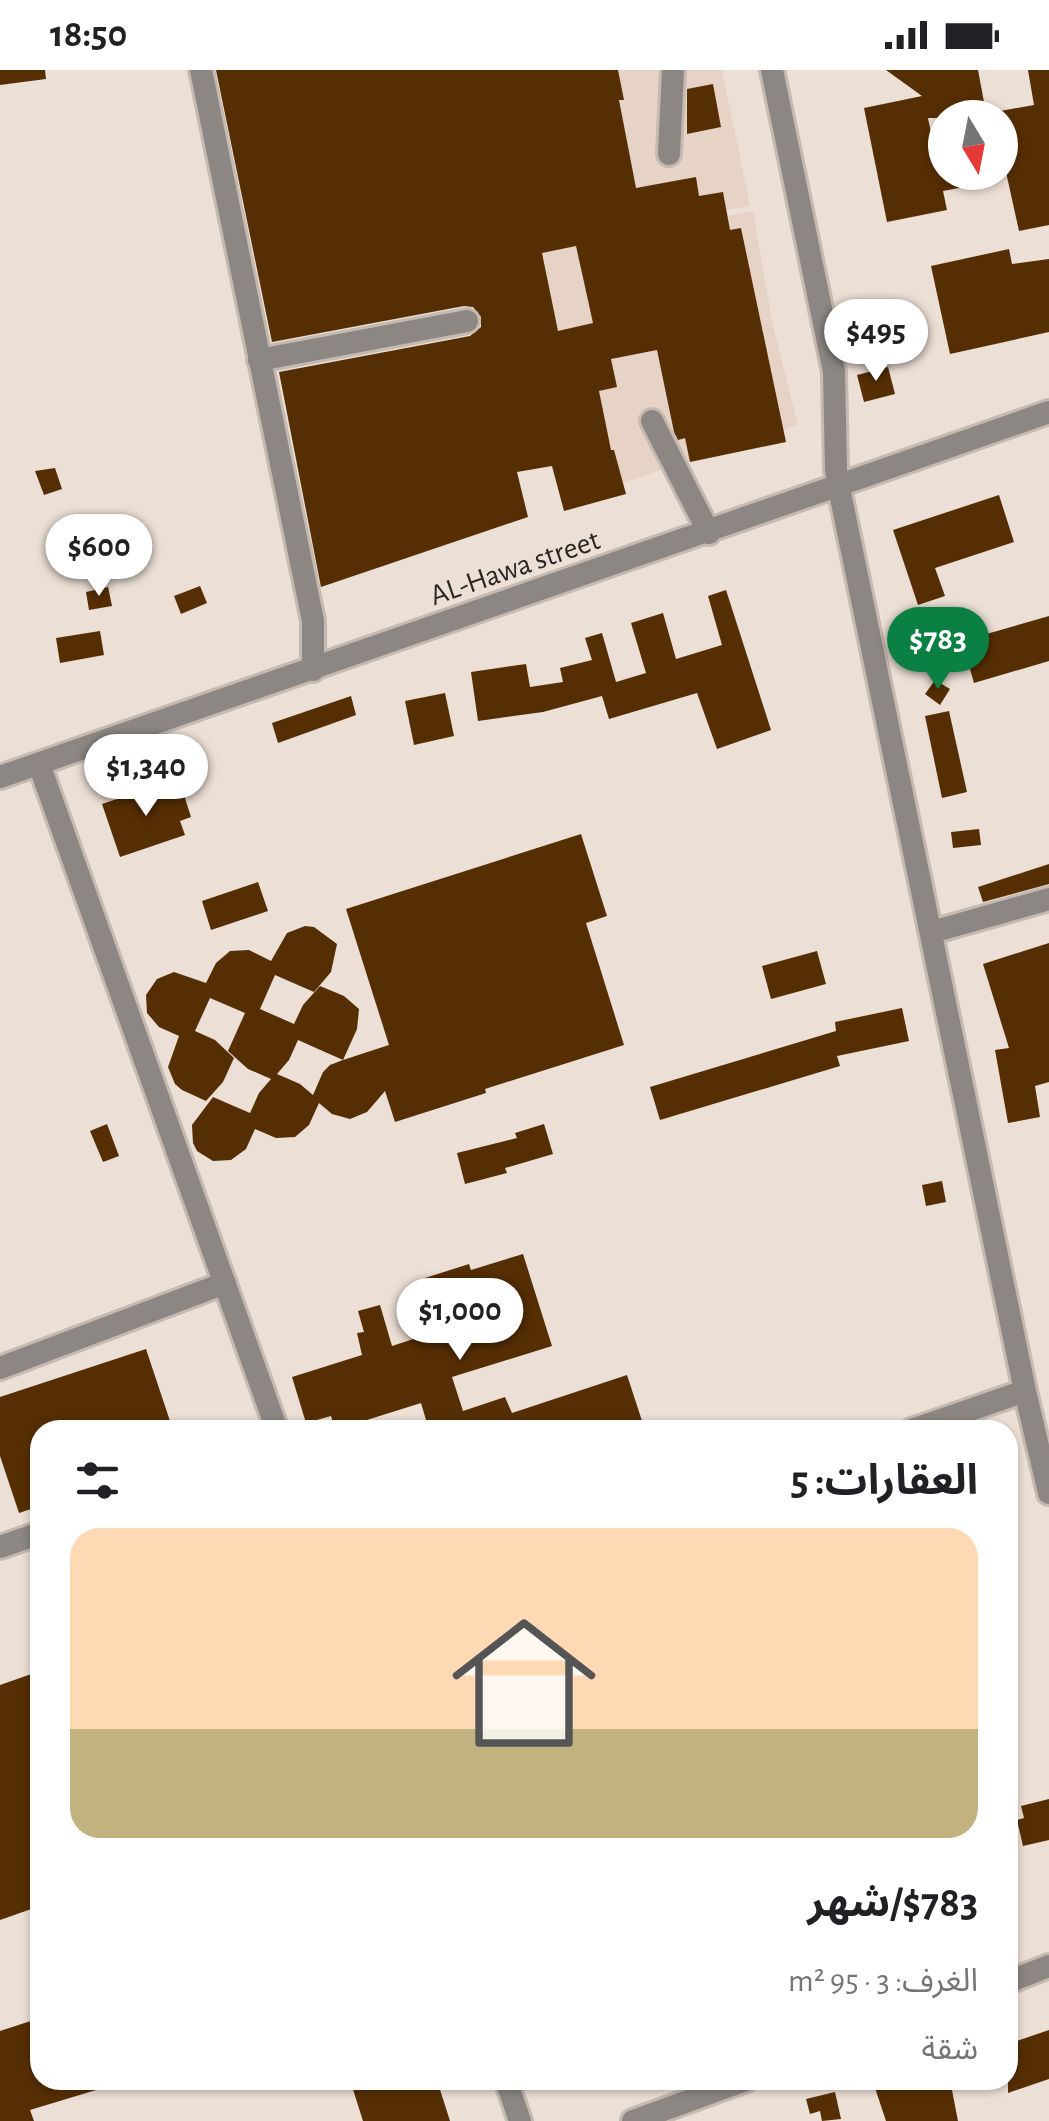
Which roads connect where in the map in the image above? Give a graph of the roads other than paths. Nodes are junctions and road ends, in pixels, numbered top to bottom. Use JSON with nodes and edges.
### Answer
{"nodes":[{"id":1,"x":201,"y":70,"type":"edge"},
{"id":2,"x":673,"y":70,"type":"edge"},
{"id":3,"x":772,"y":70,"type":"edge"},
{"id":4,"x":668,"y":154,"type":"dead end"},
{"id":5,"x":467,"y":322,"type":"dead end"},
{"id":6,"x":259,"y":360,"type":"junction"},
{"id":7,"x":1049,"y":412,"type":"edge"},
{"id":8,"x":652,"y":420,"type":"dead end"},
{"id":9,"x":839,"y":488,"type":"junction"},
{"id":10,"x":709,"y":532,"type":"junction"},
{"id":11,"x":314,"y":670,"type":"junction"},
{"id":12,"x":39,"y":764,"type":"junction"},
{"id":13,"x":0,"y":778,"type":"edge"},
{"id":14,"x":1049,"y":899,"type":"edge"},
{"id":15,"x":932,"y":932,"type":"junction"},
{"id":16,"x":224,"y":1282,"type":"junction"},
{"id":17,"x":0,"y":1368,"type":"edge"},
{"id":18,"x":1024,"y":1391,"type":"junction"},
{"id":19,"x":273,"y":1420,"type":"edge"},
{"id":20,"x":941,"y":1420,"type":"edge"},
{"id":21,"x":1044,"y":1446,"type":"edge"},
{"id":22,"x":1049,"y":1493,"type":"edge"},
{"id":23,"x":30,"y":1536,"type":"edge"},
{"id":24,"x":0,"y":1547,"type":"edge"},
{"id":25,"x":1049,"y":1966,"type":"edge"},
{"id":26,"x":1018,"y":1978,"type":"edge"},
{"id":27,"x":509,"y":2090,"type":"edge"},
{"id":28,"x":718,"y":2090,"type":"edge"},
{"id":29,"x":520,"y":2121,"type":"edge"},
{"id":30,"x":633,"y":2121,"type":"edge"}],
"edges":[{"from":1,"to":6,"type":"street"},
{"from":2,"to":4,"type":"street"},
{"from":3,"to":9,"type":"street"},
{"from":5,"to":6,"type":"street"},
{"from":6,"to":11,"type":"street"},
{"from":7,"to":9,"type":"street","name":"AL-Hawa street"},
{"from":8,"to":10,"type":"street"},
{"from":9,"to":10,"type":"street","name":"AL-Hawa street"},
{"from":9,"to":15,"type":"street"},
{"from":10,"to":11,"type":"street","name":"AL-Hawa street"},
{"from":11,"to":12,"type":"street","name":"AL-Hawa street"},
{"from":12,"to":13,"type":"street","name":"AL-Hawa street"},
{"from":12,"to":16,"type":"street"},
{"from":14,"to":15,"type":"street"},
{"from":15,"to":18,"type":"street"},
{"from":16,"to":17,"type":"street"},
{"from":16,"to":19,"type":"street"},
{"from":18,"to":20,"type":"street"},
{"from":18,"to":21,"type":"street"},
{"from":21,"to":22,"type":"street"},
{"from":23,"to":24,"type":"street"},
{"from":25,"to":26,"type":"street"},
{"from":27,"to":29,"type":"street"},
{"from":28,"to":30,"type":"street"}]}
